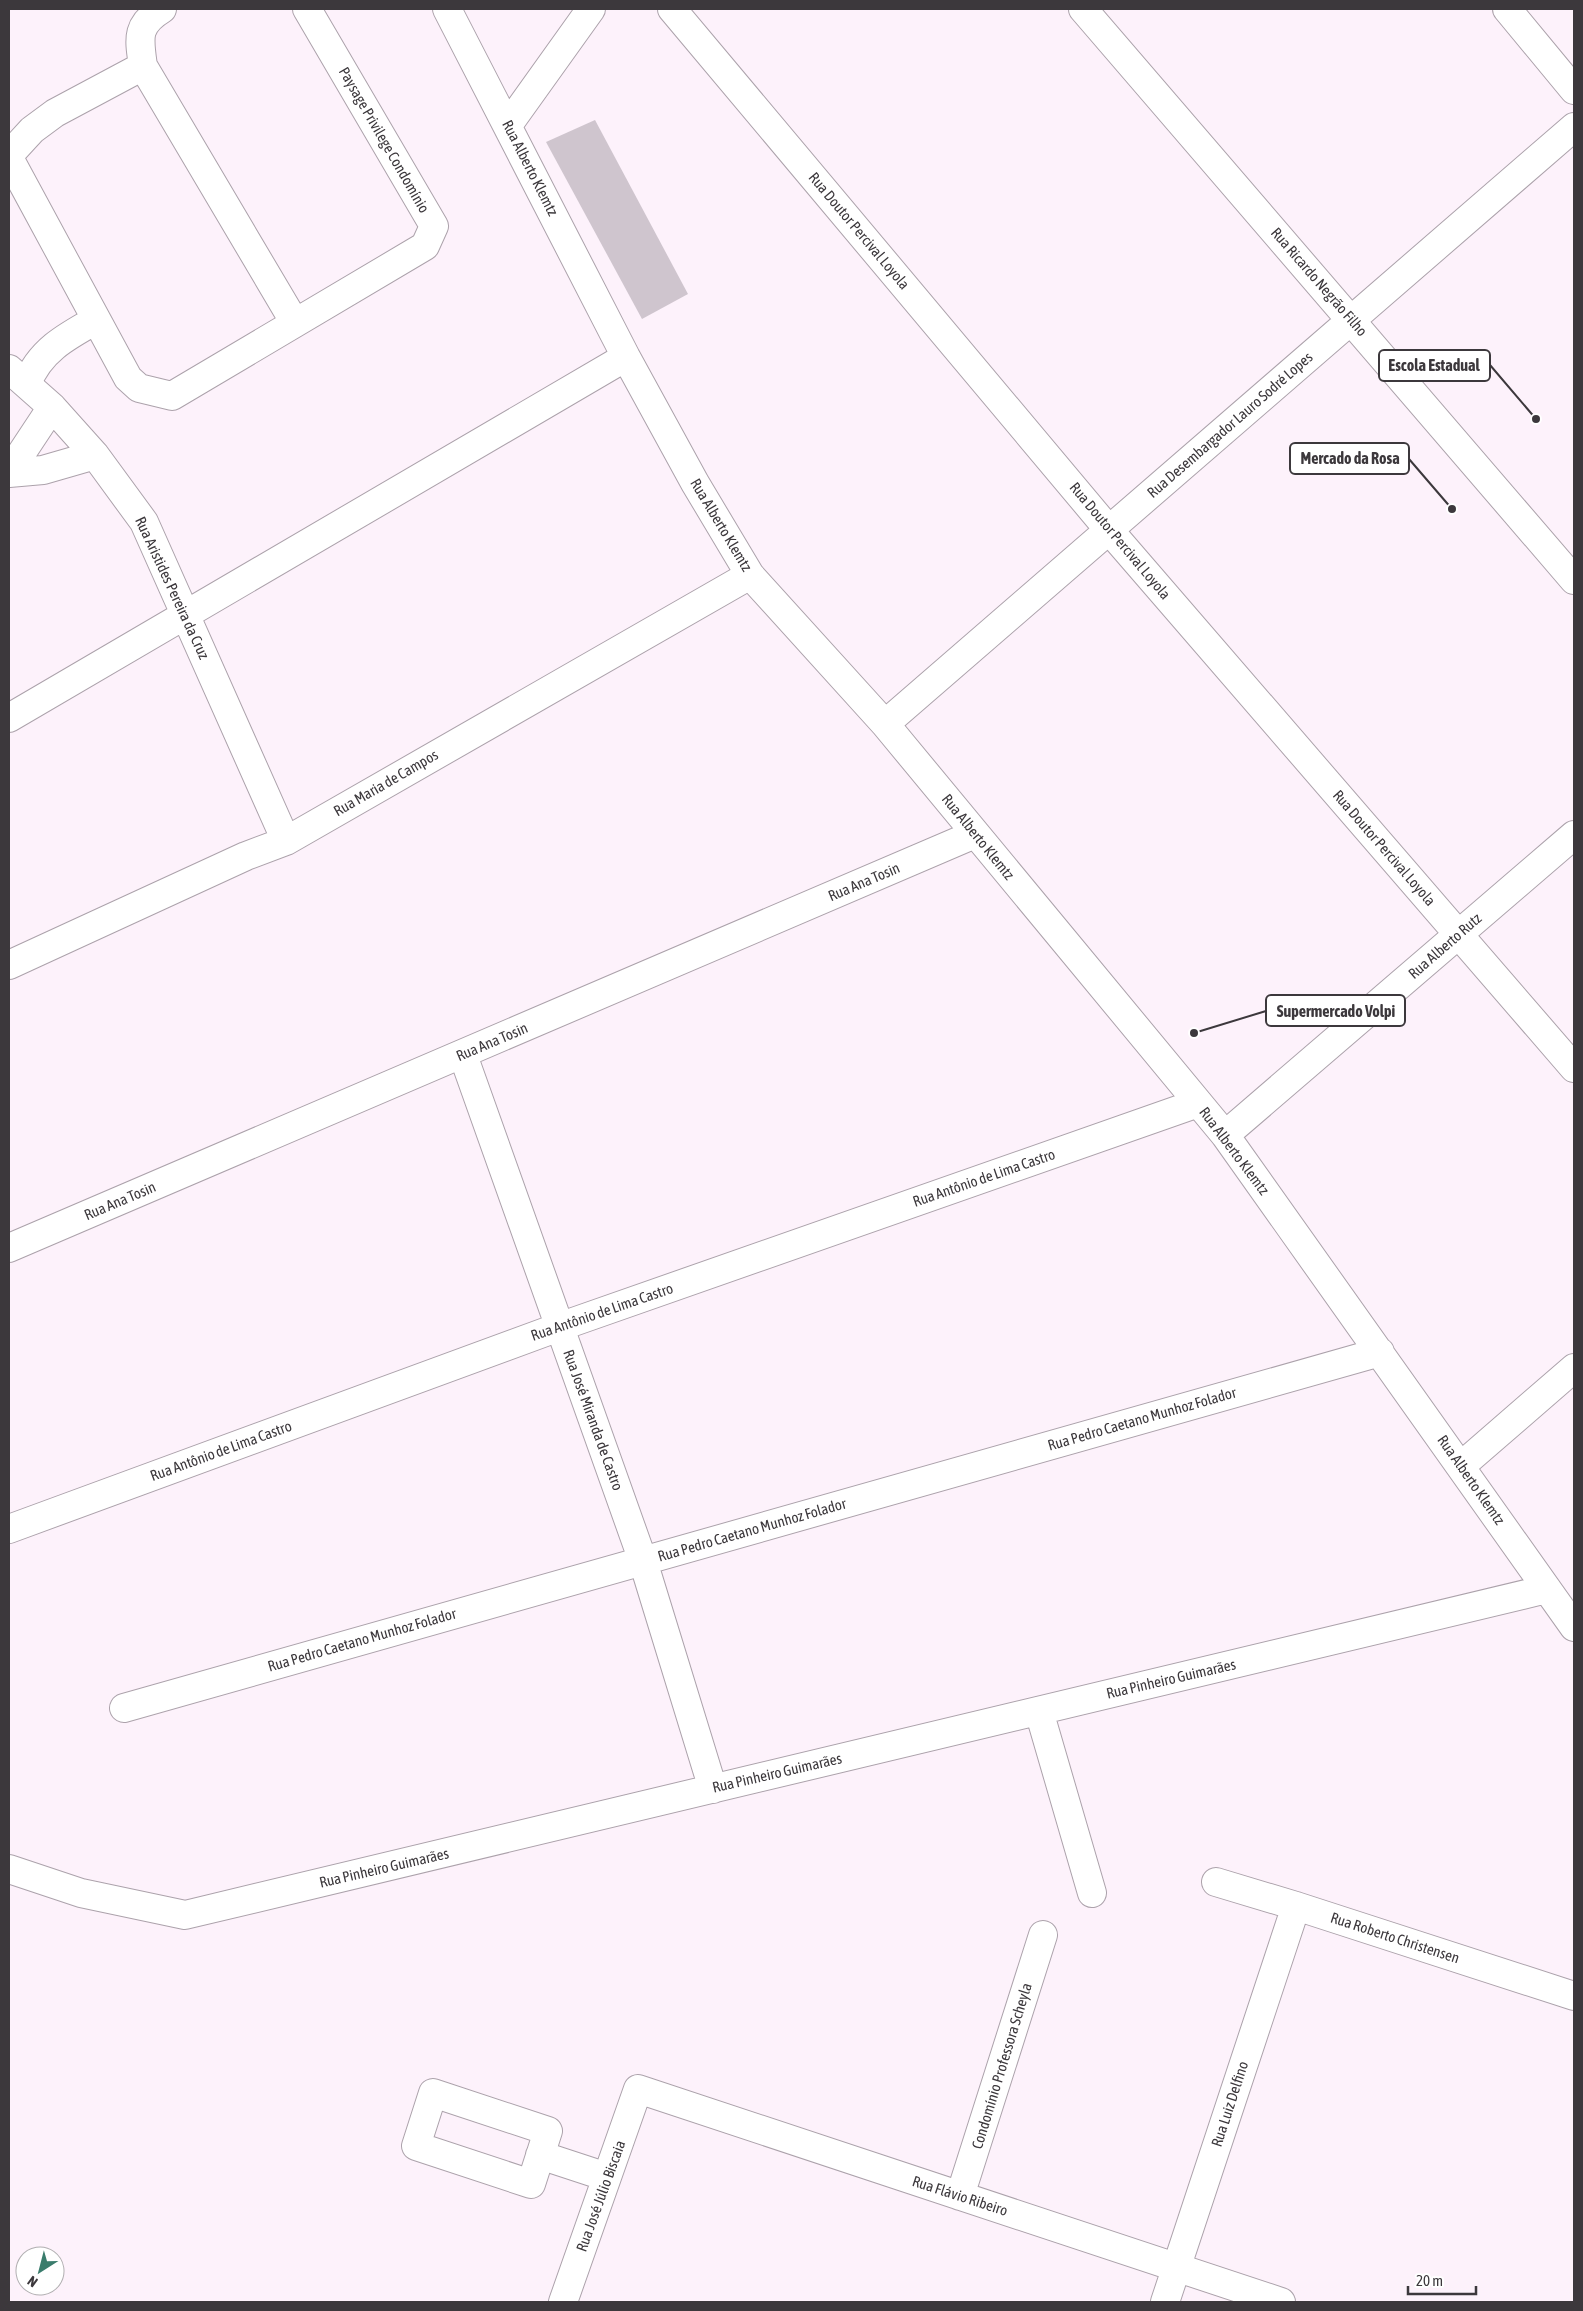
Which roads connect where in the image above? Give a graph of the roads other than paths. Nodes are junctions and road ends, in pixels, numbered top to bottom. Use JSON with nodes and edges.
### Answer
{"nodes":[{"id":1,"x":162,"y":9,"type":"edge"},
{"id":2,"x":307,"y":9,"type":"edge"},
{"id":3,"x":447,"y":9,"type":"edge"},
{"id":4,"x":591,"y":9,"type":"edge"},
{"id":5,"x":672,"y":9,"type":"edge"},
{"id":6,"x":1083,"y":9,"type":"edge"},
{"id":7,"x":1507,"y":9,"type":"edge"},
{"id":8,"x":143,"y":66,"type":"junction"},
{"id":9,"x":1574,"y":90,"type":"edge"},
{"id":10,"x":508,"y":125,"type":"junction"},
{"id":11,"x":1574,"y":127,"type":"edge"},
{"id":12,"x":9,"y":156,"type":"edge"},
{"id":13,"x":96,"y":320,"type":"junction"},
{"id":14,"x":1352,"y":320,"type":"junction"},
{"id":15,"x":295,"y":323,"type":"junction"},
{"id":16,"x":626,"y":357,"type":"junction"},
{"id":17,"x":18,"y":376,"type":"edge"},
{"id":18,"x":52,"y":407,"type":"junction"},
{"id":19,"x":95,"y":455,"type":"junction"},
{"id":20,"x":9,"y":472,"type":"edge"},
{"id":21,"x":1109,"y":530,"type":"junction"},
{"id":22,"x":750,"y":575,"type":"junction"},
{"id":23,"x":1574,"y":580,"type":"edge"},
{"id":24,"x":184,"y":614,"type":"junction"},
{"id":25,"x":9,"y":718,"type":"edge"},
{"id":26,"x":886,"y":724,"type":"junction"},
{"id":27,"x":975,"y":834,"type":"junction"},
{"id":28,"x":1574,"y":835,"type":"edge"},
{"id":29,"x":286,"y":841,"type":"junction"},
{"id":30,"x":1458,"y":934,"type":"junction"},
{"id":31,"x":9,"y":965,"type":"edge"},
{"id":32,"x":462,"y":1055,"type":"junction"},
{"id":33,"x":1574,"y":1068,"type":"edge"},
{"id":34,"x":1198,"y":1103,"type":"junction"},
{"id":35,"x":1225,"y":1135,"type":"junction"},
{"id":36,"x":9,"y":1248,"type":"edge"},
{"id":37,"x":559,"y":1326,"type":"junction"},
{"id":38,"x":1380,"y":1352,"type":"junction"},
{"id":39,"x":1574,"y":1368,"type":"edge"},
{"id":40,"x":1462,"y":1466,"type":"junction"},
{"id":41,"x":9,"y":1529,"type":"edge"},
{"id":42,"x":643,"y":1561,"type":"junction"},
{"id":43,"x":1547,"y":1589,"type":"junction"},
{"id":44,"x":1574,"y":1627,"type":"edge"},
{"id":45,"x":124,"y":1708,"type":"dead end"},
{"id":46,"x":1039,"y":1711,"type":"junction"},
{"id":47,"x":713,"y":1789,"type":"junction"},
{"id":48,"x":9,"y":1869,"type":"edge"},
{"id":49,"x":1216,"y":1882,"type":"dead end"},
{"id":50,"x":1092,"y":1893,"type":"dead end"},
{"id":51,"x":1296,"y":1906,"type":"junction"},
{"id":52,"x":1043,"y":1936,"type":"dead end"},
{"id":53,"x":1574,"y":1996,"type":"edge"},
{"id":54,"x":638,"y":2089,"type":"joint"},
{"id":55,"x":540,"y":2155,"type":"junction"},
{"id":56,"x":607,"y":2177,"type":"junction"},
{"id":57,"x":960,"y":2196,"type":"junction"},
{"id":58,"x":1176,"y":2268,"type":"junction"},
{"id":59,"x":563,"y":2302,"type":"edge"},
{"id":60,"x":1164,"y":2302,"type":"edge"},
{"id":61,"x":1281,"y":2302,"type":"edge"}],
"edges":[{"from":1,"to":8,"type":"street"},
{"from":2,"to":15,"type":"street","name":"Paysage Privilege Condomínio"},
{"from":3,"to":10,"type":"street","name":"Rua Alberto Klemtz"},
{"from":4,"to":10,"type":"street"},
{"from":5,"to":21,"type":"street","name":"Rua Doutor Percival Loyola"},
{"from":6,"to":14,"type":"street","name":"Rua Ricardo Negrão Filho"},
{"from":7,"to":9,"type":"street"},
{"from":8,"to":12,"type":"street","name":"Paysage Privilege Condomínio"},
{"from":8,"to":15,"type":"street"},
{"from":10,"to":16,"type":"street","name":"Rua Alberto Klemtz"},
{"from":11,"to":14,"type":"street","name":"Rua Desembargador Lauro Sodré Lopes"},
{"from":12,"to":13,"type":"street","name":"Paysage Privilege Condomínio"},
{"from":13,"to":15,"type":"street","name":"Paysage Privilege Condomínio"},
{"from":13,"to":17,"type":"street"},
{"from":14,"to":21,"type":"street","name":"Rua Desembargador Lauro Sodré Lopes"},
{"from":14,"to":23,"type":"street","name":"Rua Ricardo Negrão Filho"},
{"from":16,"to":22,"type":"street","name":"Rua Alberto Klemtz"},
{"from":16,"to":24,"type":"street"},
{"from":17,"to":18,"type":"street","name":"Rua Aristides Pereira da Cruz"},
{"from":18,"to":19,"type":"street","name":"Rua Aristides Pereira da Cruz"},
{"from":18,"to":20,"type":"street"},
{"from":19,"to":20,"type":"street"},
{"from":19,"to":24,"type":"street","name":"Rua Aristides Pereira da Cruz"},
{"from":21,"to":26,"type":"street","name":"Rua Desembargador Lauro Sodré Lopes"},
{"from":21,"to":30,"type":"street","name":"Rua Doutor Percival Loyola"},
{"from":22,"to":26,"type":"street","name":"Rua Alberto Klemtz"},
{"from":22,"to":29,"type":"street","name":"Rua Maria de Campos"},
{"from":24,"to":25,"type":"street"},
{"from":24,"to":29,"type":"street","name":"Rua Aristides Pereira da Cruz"},
{"from":26,"to":27,"type":"street","name":"Rua Alberto Klemtz"},
{"from":27,"to":32,"type":"street","name":"Rua Ana Tosin"},
{"from":27,"to":34,"type":"street","name":"Rua Alberto Klemtz"},
{"from":28,"to":30,"type":"street","name":"Rua Alberto Rutz"},
{"from":29,"to":31,"type":"street","name":"Rua Maria de Campos"},
{"from":30,"to":33,"type":"street","name":"Rua Doutor Percival Loyola"},
{"from":30,"to":35,"type":"street","name":"Rua Alberto Rutz"},
{"from":32,"to":36,"type":"street","name":"Rua Ana Tosin"},
{"from":32,"to":37,"type":"street","name":"Rua José Miranda de Castro"},
{"from":34,"to":35,"type":"street","name":"Rua Alberto Klemtz"},
{"from":34,"to":37,"type":"street","name":"Rua Antônio de Lima Castro"},
{"from":35,"to":38,"type":"street","name":"Rua Alberto Klemtz"},
{"from":37,"to":41,"type":"street","name":"Rua Antônio de Lima Castro"},
{"from":37,"to":42,"type":"street","name":"Rua José Miranda de Castro"},
{"from":38,"to":40,"type":"street","name":"Rua Alberto Klemtz"},
{"from":38,"to":42,"type":"street","name":"Rua Pedro Caetano Munhoz Folador"},
{"from":39,"to":40,"type":"street"},
{"from":40,"to":43,"type":"street","name":"Rua Alberto Klemtz"},
{"from":42,"to":45,"type":"street","name":"Rua Pedro Caetano Munhoz Folador"},
{"from":42,"to":47,"type":"street","name":"Rua José Miranda de Castro"},
{"from":43,"to":44,"type":"street","name":"Rua Alberto Klemtz"},
{"from":43,"to":46,"type":"street","name":"Rua Pinheiro Guimarães"},
{"from":46,"to":47,"type":"street","name":"Rua Pinheiro Guimarães"},
{"from":46,"to":50,"type":"street"},
{"from":47,"to":48,"type":"street","name":"Rua Pinheiro Guimarães"},
{"from":49,"to":51,"type":"street","name":"Rua Roberto Christensen"},
{"from":51,"to":53,"type":"street","name":"Rua Roberto Christensen"},
{"from":51,"to":58,"type":"street","name":"Rua Luiz Delfino"},
{"from":52,"to":57,"type":"street","name":"Condomínio Professora Scheyla"},
{"from":54,"to":56,"type":"street","name":"Rua José Júlio Biscaia"},
{"from":54,"to":57,"type":"street","name":"Rua Flávio Ribeiro"},
{"from":55,"to":55,"type":"street"},
{"from":55,"to":56,"type":"street"},
{"from":56,"to":59,"type":"street","name":"Rua José Júlio Biscaia"},
{"from":57,"to":58,"type":"street","name":"Rua Flávio Ribeiro"},
{"from":58,"to":60,"type":"street","name":"Rua Luiz Delfino"},
{"from":58,"to":61,"type":"street","name":"Rua Flávio Ribeiro"}]}
